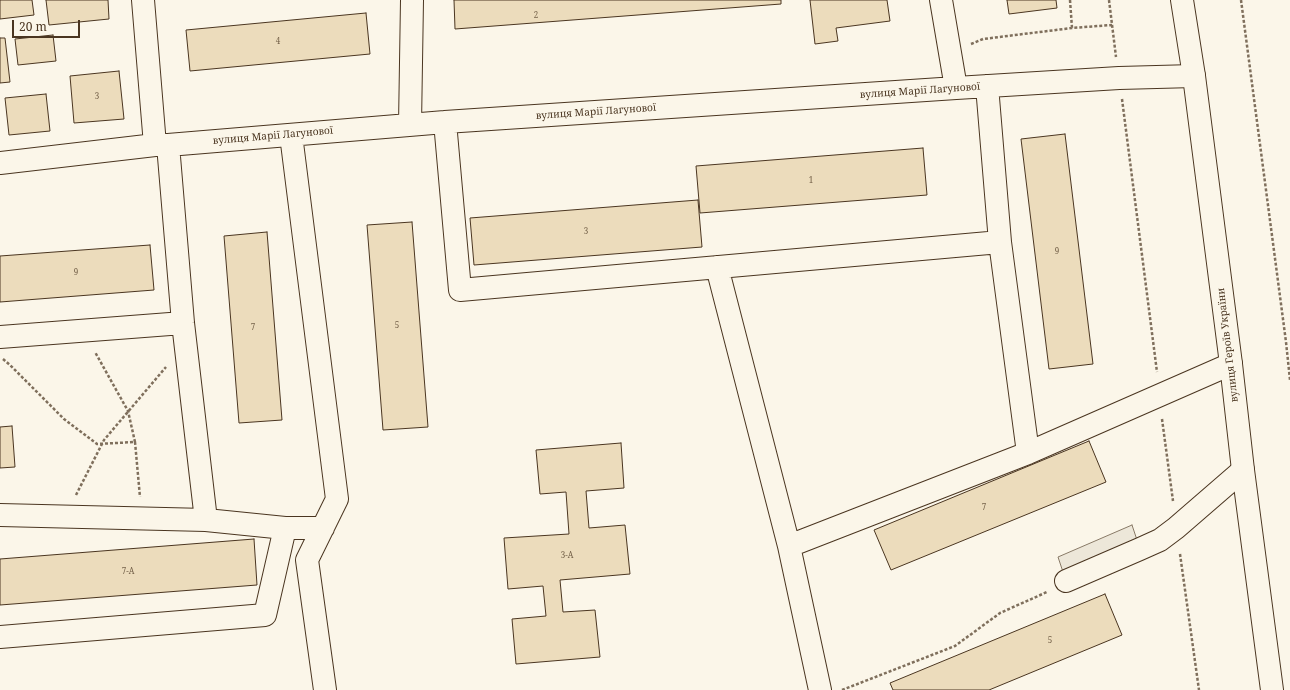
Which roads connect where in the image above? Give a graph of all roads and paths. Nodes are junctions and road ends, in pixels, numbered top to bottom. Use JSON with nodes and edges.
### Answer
{"nodes":[{"id":1,"x":143,"y":0,"type":"edge"},
{"id":2,"x":412,"y":0,"type":"edge"},
{"id":3,"x":942,"y":0,"type":"edge"},
{"id":4,"x":1070,"y":0,"type":"edge"},
{"id":5,"x":1109,"y":0,"type":"edge"},
{"id":6,"x":1182,"y":0,"type":"edge"},
{"id":7,"x":1241,"y":0,"type":"edge"},
{"id":8,"x":1112,"y":25,"type":"junction"},
{"id":9,"x":1072,"y":28,"type":"junction"},
{"id":10,"x":950,"y":51,"type":"junction"},
{"id":11,"x":1194,"y":76,"type":"junction"},
{"id":12,"x":1119,"y":78,"type":"junction"},
{"id":13,"x":987,"y":86,"type":"junction"},
{"id":14,"x":956,"y":88,"type":"junction"},
{"id":15,"x":445,"y":122,"type":"junction"},
{"id":16,"x":410,"y":125,"type":"junction"},
{"id":17,"x":291,"y":134,"type":"junction"},
{"id":18,"x":162,"y":145,"type":"junction"},
{"id":19,"x":0,"y":163,"type":"edge"},
{"id":20,"x":1000,"y":242,"type":"junction"},
{"id":21,"x":717,"y":267,"type":"junction"},
{"id":22,"x":183,"y":323,"type":"junction"},
{"id":23,"x":83,"y":331,"type":"junction"},
{"id":24,"x":0,"y":337,"type":"edge"},
{"id":25,"x":185,"y":345,"type":"junction"},
{"id":26,"x":0,"y":357,"type":"edge"},
{"id":27,"x":1231,"y":364,"type":"junction"},
{"id":28,"x":1290,"y":380,"type":"edge"},
{"id":29,"x":1160,"y":395,"type":"junction"},
{"id":30,"x":128,"y":411,"type":"junction"},
{"id":31,"x":135,"y":442,"type":"junction"},
{"id":32,"x":102,"y":443,"type":"junction"},
{"id":33,"x":1028,"y":453,"type":"junction"},
{"id":34,"x":1243,"y":470,"type":"junction"},
{"id":35,"x":0,"y":515,"type":"edge"},
{"id":36,"x":64,"y":517,"type":"junction"},
{"id":37,"x":142,"y":518,"type":"junction"},
{"id":38,"x":206,"y":520,"type":"junction"},
{"id":39,"x":285,"y":528,"type":"junction"},
{"id":40,"x":323,"y":528,"type":"junction"},
{"id":41,"x":1176,"y":528,"type":"junction"},
{"id":42,"x":789,"y":546,"type":"junction"},
{"id":43,"x":1066,"y":581,"type":"joint"},
{"id":44,"x":0,"y":637,"type":"edge"},
{"id":45,"x":325,"y":690,"type":"edge"},
{"id":46,"x":820,"y":690,"type":"edge"},
{"id":47,"x":842,"y":690,"type":"edge"},
{"id":48,"x":1199,"y":690,"type":"edge"},
{"id":49,"x":1272,"y":690,"type":"edge"}],
"edges":[{"from":1,"to":18,"type":"street"},
{"from":2,"to":16,"type":"street"},
{"from":3,"to":10,"type":"street"},
{"from":4,"to":9,"type":"path"},
{"from":5,"to":8,"type":"path"},
{"from":6,"to":11,"type":"street","name":"вулиця Героїв України"},
{"from":7,"to":28,"type":"path"},
{"from":8,"to":9,"type":"path"},
{"from":8,"to":12,"type":"path"},
{"from":9,"to":10,"type":"path"},
{"from":10,"to":14,"type":"street"},
{"from":11,"to":12,"type":"street","name":"вулиця Марії Лагунової"},
{"from":11,"to":27,"type":"street","name":"вулиця Героїв України"},
{"from":12,"to":13,"type":"street","name":"вулиця Марії Лагунової"},
{"from":12,"to":29,"type":"path"},
{"from":13,"to":14,"type":"street","name":"вулиця Марії Лагунової"},
{"from":13,"to":20,"type":"street"},
{"from":14,"to":15,"type":"street","name":"вулиця Марії Лагунової"},
{"from":15,"to":16,"type":"street","name":"вулиця Марії Лагунової"},
{"from":15,"to":21,"type":"street"},
{"from":16,"to":17,"type":"street","name":"вулиця Марії Лагунової"},
{"from":17,"to":18,"type":"street","name":"вулиця Марії Лагунової"},
{"from":17,"to":40,"type":"street"},
{"from":18,"to":19,"type":"street","name":"вулиця Марії Лагунової"},
{"from":18,"to":22,"type":"street"},
{"from":20,"to":21,"type":"street"},
{"from":20,"to":33,"type":"street"},
{"from":21,"to":42,"type":"street"},
{"from":22,"to":23,"type":"street"},
{"from":22,"to":25,"type":"street"},
{"from":23,"to":24,"type":"street"},
{"from":23,"to":30,"type":"path"},
{"from":25,"to":30,"type":"path"},
{"from":25,"to":38,"type":"street"},
{"from":26,"to":32,"type":"path"},
{"from":27,"to":29,"type":"street"},
{"from":27,"to":34,"type":"street","name":"вулиця Героїв України"},
{"from":29,"to":33,"type":"street"},
{"from":29,"to":41,"type":"path"},
{"from":30,"to":31,"type":"path"},
{"from":30,"to":32,"type":"path"},
{"from":31,"to":32,"type":"path"},
{"from":31,"to":37,"type":"path"},
{"from":32,"to":36,"type":"path"},
{"from":33,"to":42,"type":"street"},
{"from":34,"to":41,"type":"street"},
{"from":34,"to":49,"type":"street","name":"вулиця Героїв України"},
{"from":35,"to":36,"type":"street"},
{"from":36,"to":37,"type":"street"},
{"from":37,"to":38,"type":"street"},
{"from":38,"to":39,"type":"street"},
{"from":39,"to":40,"type":"street"},
{"from":39,"to":44,"type":"street"},
{"from":40,"to":45,"type":"street"},
{"from":41,"to":43,"type":"street"},
{"from":41,"to":48,"type":"path"},
{"from":42,"to":46,"type":"street"},
{"from":43,"to":47,"type":"path"}]}
